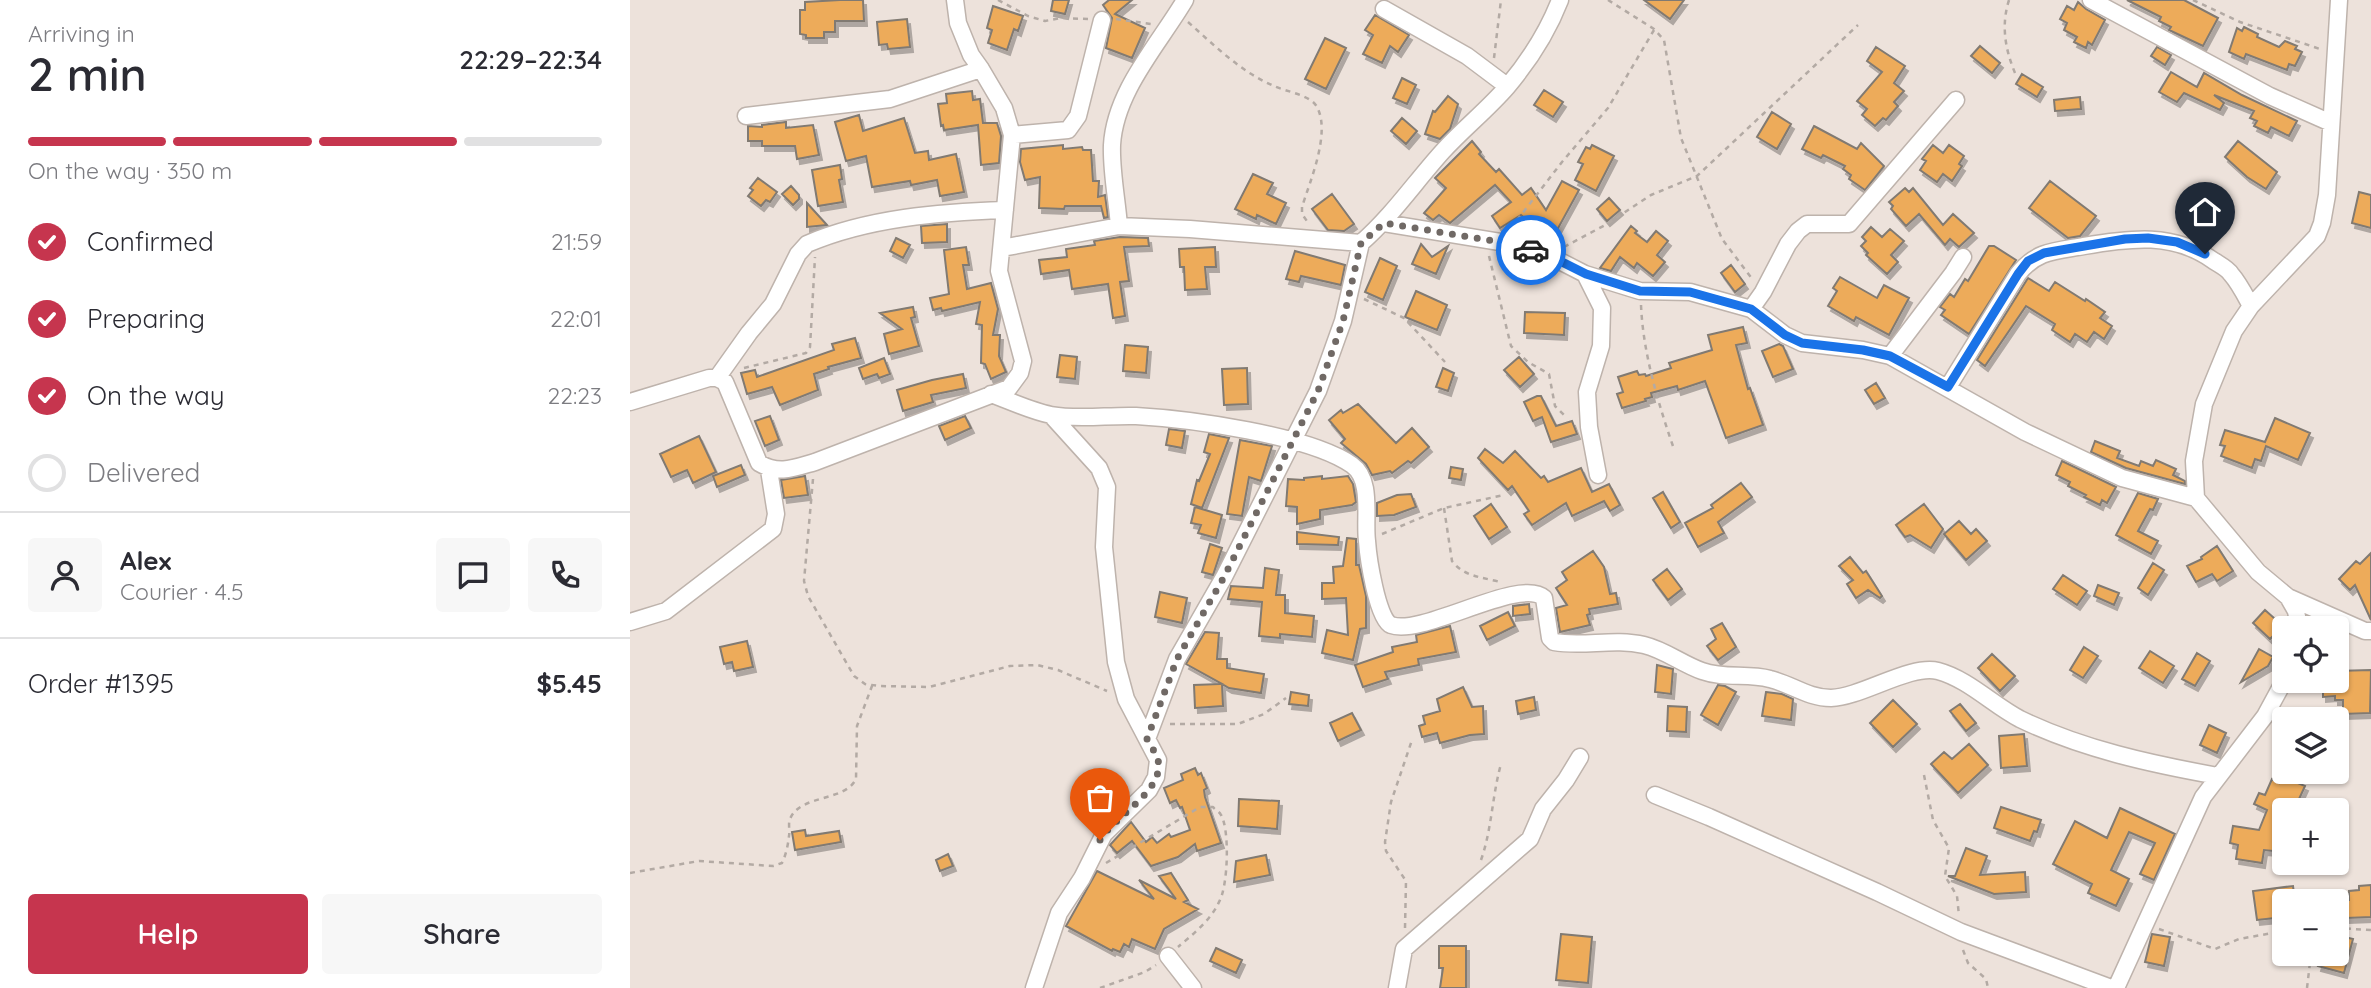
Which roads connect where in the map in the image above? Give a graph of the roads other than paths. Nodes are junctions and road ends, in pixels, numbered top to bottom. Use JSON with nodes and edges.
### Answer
{"nodes":[{"id":1,"x":955,"y":0,"type":"edge"},
{"id":2,"x":1559,"y":0,"type":"edge"},
{"id":3,"x":2091,"y":0,"type":"edge"},
{"id":4,"x":2339,"y":0,"type":"edge"},
{"id":5,"x":1384,"y":9,"type":"dead end"},
{"id":6,"x":1177,"y":13,"type":"edge"},
{"id":7,"x":1102,"y":20,"type":"road end"},
{"id":8,"x":981,"y":69,"type":"junction"},
{"id":9,"x":1507,"y":86,"type":"junction"},
{"id":10,"x":1956,"y":100,"type":"dead end"},
{"id":11,"x":746,"y":116,"type":"dead end"},
{"id":12,"x":2331,"y":123,"type":"junction"},
{"id":13,"x":1012,"y":135,"type":"junction"},
{"id":14,"x":1005,"y":211,"type":"junction"},
{"id":15,"x":1384,"y":223,"type":"junction"},
{"id":16,"x":1119,"y":226,"type":"junction"},
{"id":17,"x":1361,"y":243,"type":"junction"},
{"id":18,"x":1002,"y":248,"type":"junction"},
{"id":19,"x":1963,"y":257,"type":"dead end"},
{"id":20,"x":1586,"y":274,"type":"junction"},
{"id":21,"x":2251,"y":306,"type":"junction"},
{"id":22,"x":1751,"y":309,"type":"junction"},
{"id":23,"x":1890,"y":356,"type":"junction"},
{"id":24,"x":719,"y":375,"type":"junction"},
{"id":25,"x":1948,"y":387,"type":"junction"},
{"id":26,"x":991,"y":394,"type":"junction"},
{"id":27,"x":630,"y":402,"type":"edge"},
{"id":28,"x":1051,"y":415,"type":"junction"},
{"id":29,"x":1292,"y":441,"type":"junction"},
{"id":30,"x":769,"y":470,"type":"junction"},
{"id":31,"x":1598,"y":475,"type":"dead end"},
{"id":32,"x":2196,"y":498,"type":"junction"},
{"id":33,"x":2288,"y":597,"type":"junction"},
{"id":34,"x":2297,"y":616,"type":"edge"},
{"id":35,"x":630,"y":622,"type":"edge"},
{"id":36,"x":2371,"y":631,"type":"edge"},
{"id":37,"x":2277,"y":693,"type":"edge"},
{"id":38,"x":1150,"y":732,"type":"junction"},
{"id":39,"x":1580,"y":757,"type":"dead end"},
{"id":40,"x":2218,"y":776,"type":"junction"},
{"id":41,"x":1655,"y":796,"type":"dead end"},
{"id":42,"x":1168,"y":956,"type":"road end"},
{"id":43,"x":1034,"y":988,"type":"edge"},
{"id":44,"x":1193,"y":988,"type":"edge"},
{"id":45,"x":1397,"y":988,"type":"edge"},
{"id":46,"x":2114,"y":988,"type":"edge"}],
"edges":[{"from":1,"to":8,"type":"street"},
{"from":2,"to":9,"type":"street"},
{"from":3,"to":12,"type":"street"},
{"from":4,"to":12,"type":"street"},
{"from":5,"to":9,"type":"street"},
{"from":6,"to":16,"type":"street"},
{"from":7,"to":13,"type":"street"},
{"from":8,"to":11,"type":"street"},
{"from":8,"to":13,"type":"street"},
{"from":9,"to":15,"type":"street"},
{"from":10,"to":22,"type":"street"},
{"from":12,"to":21,"type":"street"},
{"from":13,"to":14,"type":"street"},
{"from":14,"to":18,"type":"street"},
{"from":14,"to":24,"type":"street"},
{"from":15,"to":17,"type":"street"},
{"from":15,"to":20,"type":"street"},
{"from":16,"to":17,"type":"street"},
{"from":16,"to":18,"type":"street"},
{"from":17,"to":29,"type":"street"},
{"from":18,"to":26,"type":"street"},
{"from":19,"to":23,"type":"street"},
{"from":20,"to":22,"type":"street"},
{"from":20,"to":31,"type":"street"},
{"from":21,"to":25,"type":"street"},
{"from":21,"to":32,"type":"street"},
{"from":22,"to":23,"type":"street"},
{"from":23,"to":25,"type":"street"},
{"from":24,"to":27,"type":"street"},
{"from":24,"to":30,"type":"street"},
{"from":25,"to":32,"type":"street"},
{"from":26,"to":28,"type":"street"},
{"from":26,"to":30,"type":"street"},
{"from":28,"to":29,"type":"street"},
{"from":28,"to":38,"type":"street"},
{"from":29,"to":38,"type":"street"},
{"from":29,"to":40,"type":"street"},
{"from":30,"to":35,"type":"street"},
{"from":32,"to":33,"type":"street"},
{"from":33,"to":34,"type":"street"},
{"from":33,"to":36,"type":"street"},
{"from":37,"to":40,"type":"street"},
{"from":38,"to":43,"type":"street"},
{"from":39,"to":45,"type":"street"},
{"from":40,"to":46,"type":"street"},
{"from":41,"to":46,"type":"street"},
{"from":42,"to":44,"type":"street"}]}
